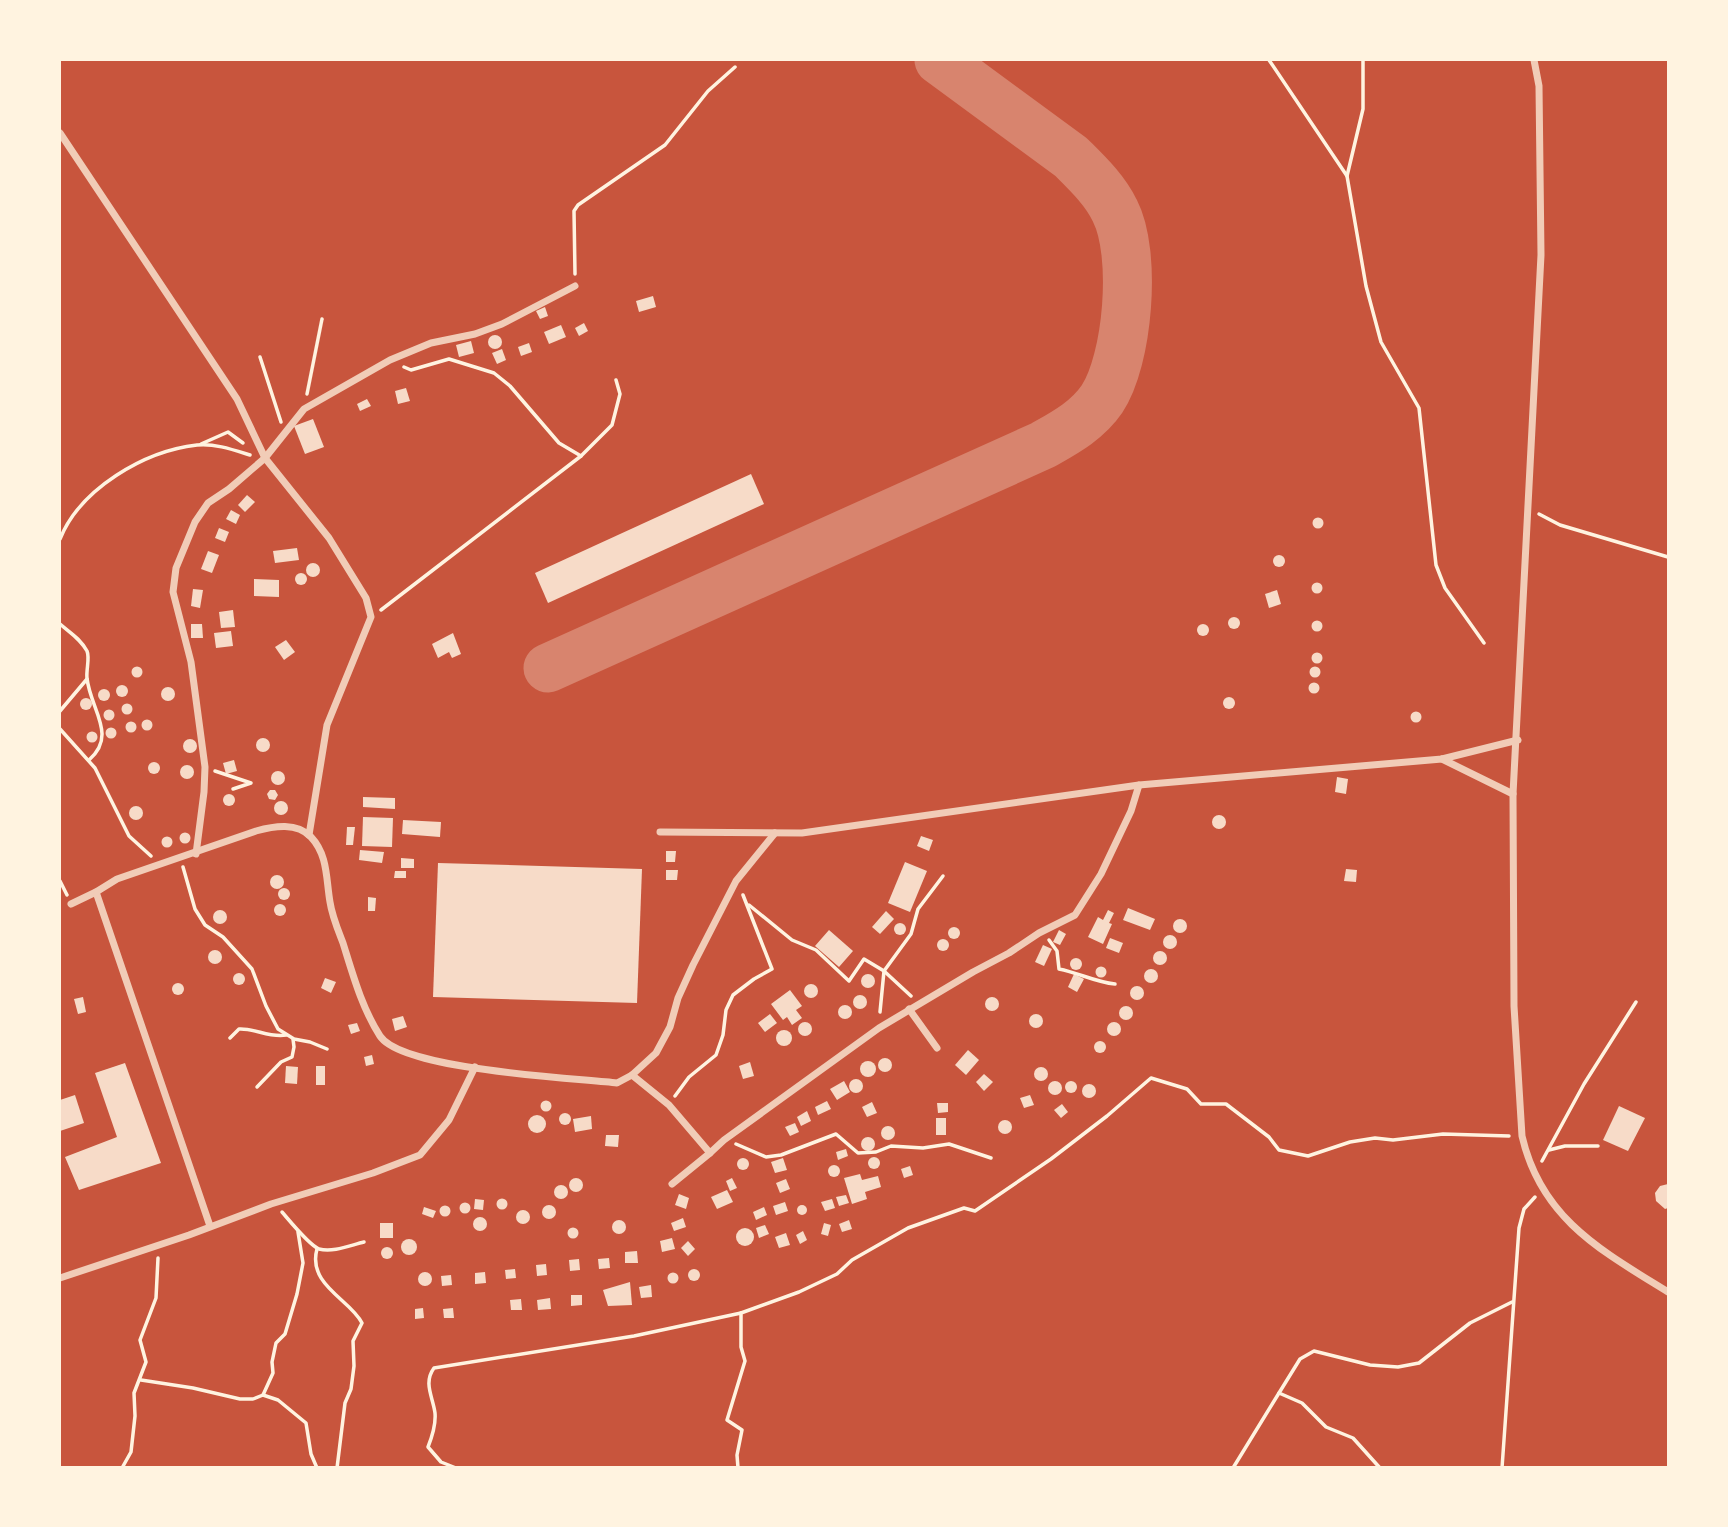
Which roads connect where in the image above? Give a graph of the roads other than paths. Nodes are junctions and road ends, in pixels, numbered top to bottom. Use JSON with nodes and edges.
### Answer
{"nodes":[{"id":1,"x":1534,"y":60,"type":"edge"},
{"id":2,"x":60,"y":133,"type":"edge"},
{"id":3,"x":575,"y":286,"type":"road end"},
{"id":4,"x":265,"y":458,"type":"junction"},
{"id":5,"x":1518,"y":740,"type":"junction"},
{"id":6,"x":1442,"y":759,"type":"junction"},
{"id":7,"x":1139,"y":785,"type":"junction"},
{"id":8,"x":1513,"y":794,"type":"junction"},
{"id":9,"x":660,"y":832,"type":"dead end"},
{"id":10,"x":775,"y":833,"type":"junction"},
{"id":11,"x":309,"y":835,"type":"junction"},
{"id":12,"x":196,"y":854,"type":"junction"},
{"id":13,"x":96,"y":892,"type":"junction"},
{"id":14,"x":71,"y":904,"type":"dead end"},
{"id":15,"x":909,"y":1009,"type":"junction"},
{"id":16,"x":937,"y":1048,"type":"dead end"},
{"id":17,"x":475,"y":1067,"type":"junction"},
{"id":18,"x":632,"y":1074,"type":"junction"},
{"id":19,"x":710,"y":1153,"type":"junction"},
{"id":20,"x":672,"y":1184,"type":"dead end"},
{"id":21,"x":210,"y":1226,"type":"junction"},
{"id":22,"x":60,"y":1279,"type":"edge"},
{"id":23,"x":1668,"y":1292,"type":"edge"}],
"edges":[{"from":1,"to":5,"type":"street"},
{"from":2,"to":4,"type":"street"},
{"from":3,"to":4,"type":"street"},
{"from":4,"to":11,"type":"street"},
{"from":4,"to":12,"type":"street"},
{"from":5,"to":6,"type":"street"},
{"from":5,"to":8,"type":"street"},
{"from":6,"to":7,"type":"street"},
{"from":6,"to":8,"type":"street"},
{"from":7,"to":10,"type":"street"},
{"from":7,"to":15,"type":"street"},
{"from":8,"to":23,"type":"street"},
{"from":9,"to":10,"type":"street"},
{"from":10,"to":18,"type":"street"},
{"from":11,"to":12,"type":"street"},
{"from":11,"to":17,"type":"street"},
{"from":12,"to":13,"type":"street"},
{"from":13,"to":14,"type":"street"},
{"from":13,"to":21,"type":"street"},
{"from":15,"to":16,"type":"street"},
{"from":15,"to":19,"type":"street"},
{"from":17,"to":18,"type":"street"},
{"from":17,"to":21,"type":"street"},
{"from":18,"to":19,"type":"street"},
{"from":19,"to":20,"type":"street"},
{"from":21,"to":22,"type":"street"}]}
